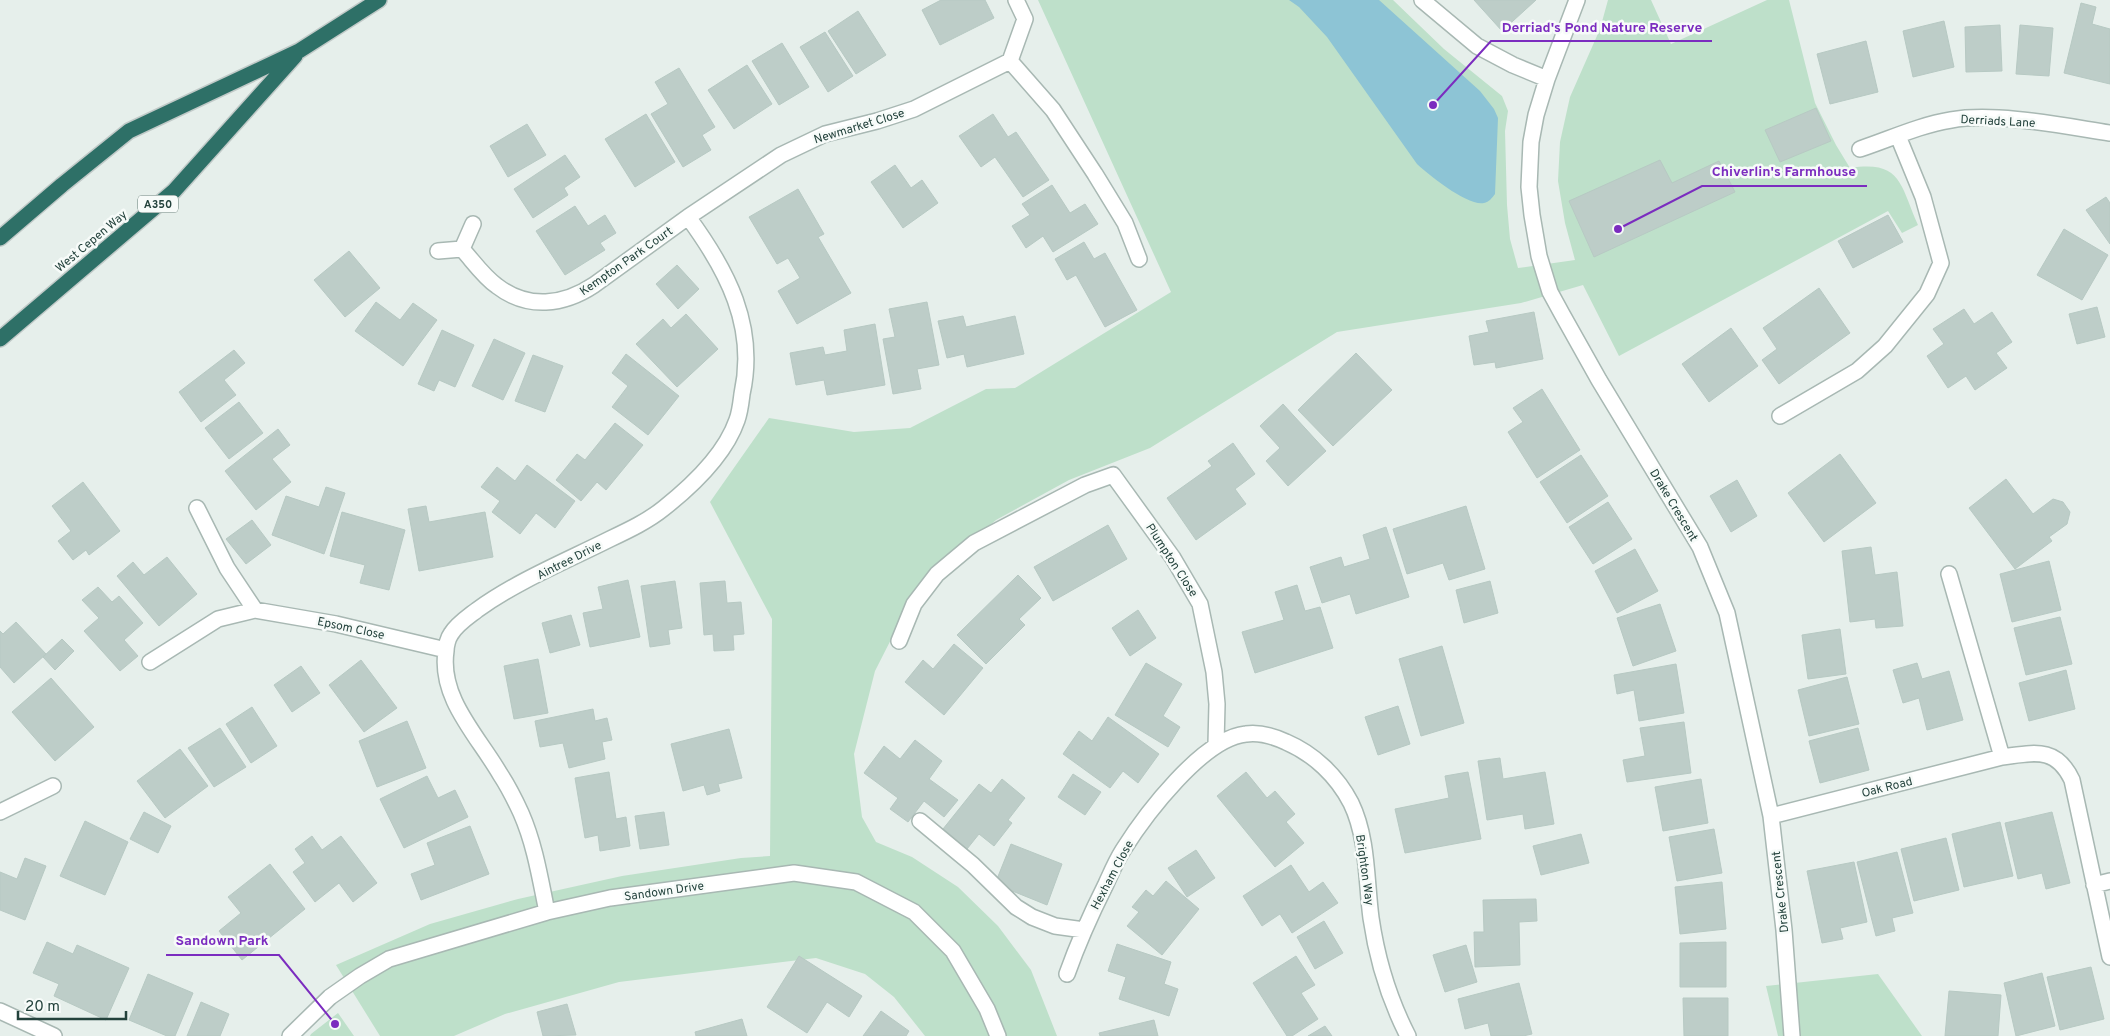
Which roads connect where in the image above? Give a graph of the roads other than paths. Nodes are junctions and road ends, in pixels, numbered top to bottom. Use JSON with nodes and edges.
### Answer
{"nodes":[{"id":1,"x":379,"y":0,"type":"edge"},
{"id":2,"x":1016,"y":0,"type":"edge"},
{"id":3,"x":1422,"y":0,"type":"edge"},
{"id":4,"x":1578,"y":0,"type":"edge"},
{"id":5,"x":299,"y":52,"type":"junction"},
{"id":6,"x":1010,"y":60,"type":"junction"},
{"id":7,"x":1547,"y":79,"type":"junction"},
{"id":8,"x":2110,"y":133,"type":"edge"},
{"id":9,"x":1898,"y":136,"type":"junction"},
{"id":10,"x":1860,"y":150,"type":"dead end"},
{"id":11,"x":688,"y":217,"type":"junction"},
{"id":12,"x":473,"y":224,"type":"dead end"},
{"id":13,"x":0,"y":238,"type":"edge"},
{"id":14,"x":462,"y":249,"type":"junction"},
{"id":15,"x":438,"y":251,"type":"dead end"},
{"id":16,"x":1139,"y":259,"type":"dead end"},
{"id":17,"x":0,"y":339,"type":"edge"},
{"id":18,"x":1780,"y":416,"type":"dead end"},
{"id":19,"x":197,"y":508,"type":"dead end"},
{"id":20,"x":1949,"y":574,"type":"dead end"},
{"id":21,"x":255,"y":610,"type":"junction"},
{"id":22,"x":899,"y":641,"type":"dead end"},
{"id":23,"x":446,"y":650,"type":"junction"},
{"id":24,"x":150,"y":662,"type":"dead end"},
{"id":25,"x":1216,"y":744,"type":"junction"},
{"id":26,"x":2002,"y":757,"type":"junction"},
{"id":27,"x":53,"y":786,"type":"dead end"},
{"id":28,"x":0,"y":812,"type":"edge"},
{"id":29,"x":1771,"y":816,"type":"junction"},
{"id":30,"x":920,"y":821,"type":"dead end"},
{"id":31,"x":2110,"y":881,"type":"edge"},
{"id":32,"x":2094,"y":885,"type":"junction"},
{"id":33,"x":547,"y":912,"type":"junction"},
{"id":34,"x":1084,"y":930,"type":"junction"},
{"id":35,"x":2110,"y":957,"type":"edge"},
{"id":36,"x":1067,"y":974,"type":"dead end"},
{"id":37,"x":0,"y":1012,"type":"edge"},
{"id":38,"x":54,"y":1036,"type":"edge"},
{"id":39,"x":290,"y":1036,"type":"edge"},
{"id":40,"x":998,"y":1036,"type":"edge"},
{"id":41,"x":1408,"y":1036,"type":"edge"},
{"id":42,"x":1792,"y":1036,"type":"edge"}],
"edges":[{"from":1,"to":5,"type":"highway","name":"West Cepen Way","number":"A350"},
{"from":2,"to":6,"type":"street"},
{"from":3,"to":7,"type":"street"},
{"from":4,"to":7,"type":"street","name":"Drake Crescent"},
{"from":5,"to":13,"type":"highway","name":"West Cepen Way","number":"A350"},
{"from":5,"to":17,"type":"highway","name":"West Cepen Way","number":"A350"},
{"from":6,"to":11,"type":"street","name":"Newmarket Close"},
{"from":6,"to":16,"type":"street"},
{"from":7,"to":29,"type":"street","name":"Drake Crescent"},
{"from":8,"to":9,"type":"street","name":"Derriads Lane"},
{"from":9,"to":10,"type":"street","name":"Derriads Lane"},
{"from":9,"to":18,"type":"street"},
{"from":11,"to":14,"type":"street","name":"Kempton Park Court"},
{"from":11,"to":23,"type":"street","name":"Aintree Drive"},
{"from":12,"to":14,"type":"street"},
{"from":14,"to":15,"type":"street"},
{"from":19,"to":21,"type":"street"},
{"from":20,"to":26,"type":"street"},
{"from":21,"to":23,"type":"street","name":"Epsom Close"},
{"from":21,"to":24,"type":"street"},
{"from":22,"to":25,"type":"street","name":"Plumpton Close"},
{"from":23,"to":33,"type":"street","name":"Aintree Drive"},
{"from":25,"to":34,"type":"street","name":"Hexham Close"},
{"from":25,"to":41,"type":"street","name":"Brighton Way"},
{"from":26,"to":29,"type":"street","name":"Oak Road"},
{"from":26,"to":32,"type":"street","name":"Oak Road"},
{"from":27,"to":28,"type":"street"},
{"from":29,"to":42,"type":"street","name":"Drake Crescent"},
{"from":30,"to":34,"type":"street"},
{"from":31,"to":32,"type":"street"},
{"from":32,"to":35,"type":"street","name":"Oak Road"},
{"from":33,"to":39,"type":"street","name":"Sandown Drive"},
{"from":33,"to":40,"type":"street","name":"Sandown Drive"},
{"from":34,"to":36,"type":"street","name":"Hexham Close"},
{"from":37,"to":38,"type":"street"}]}
